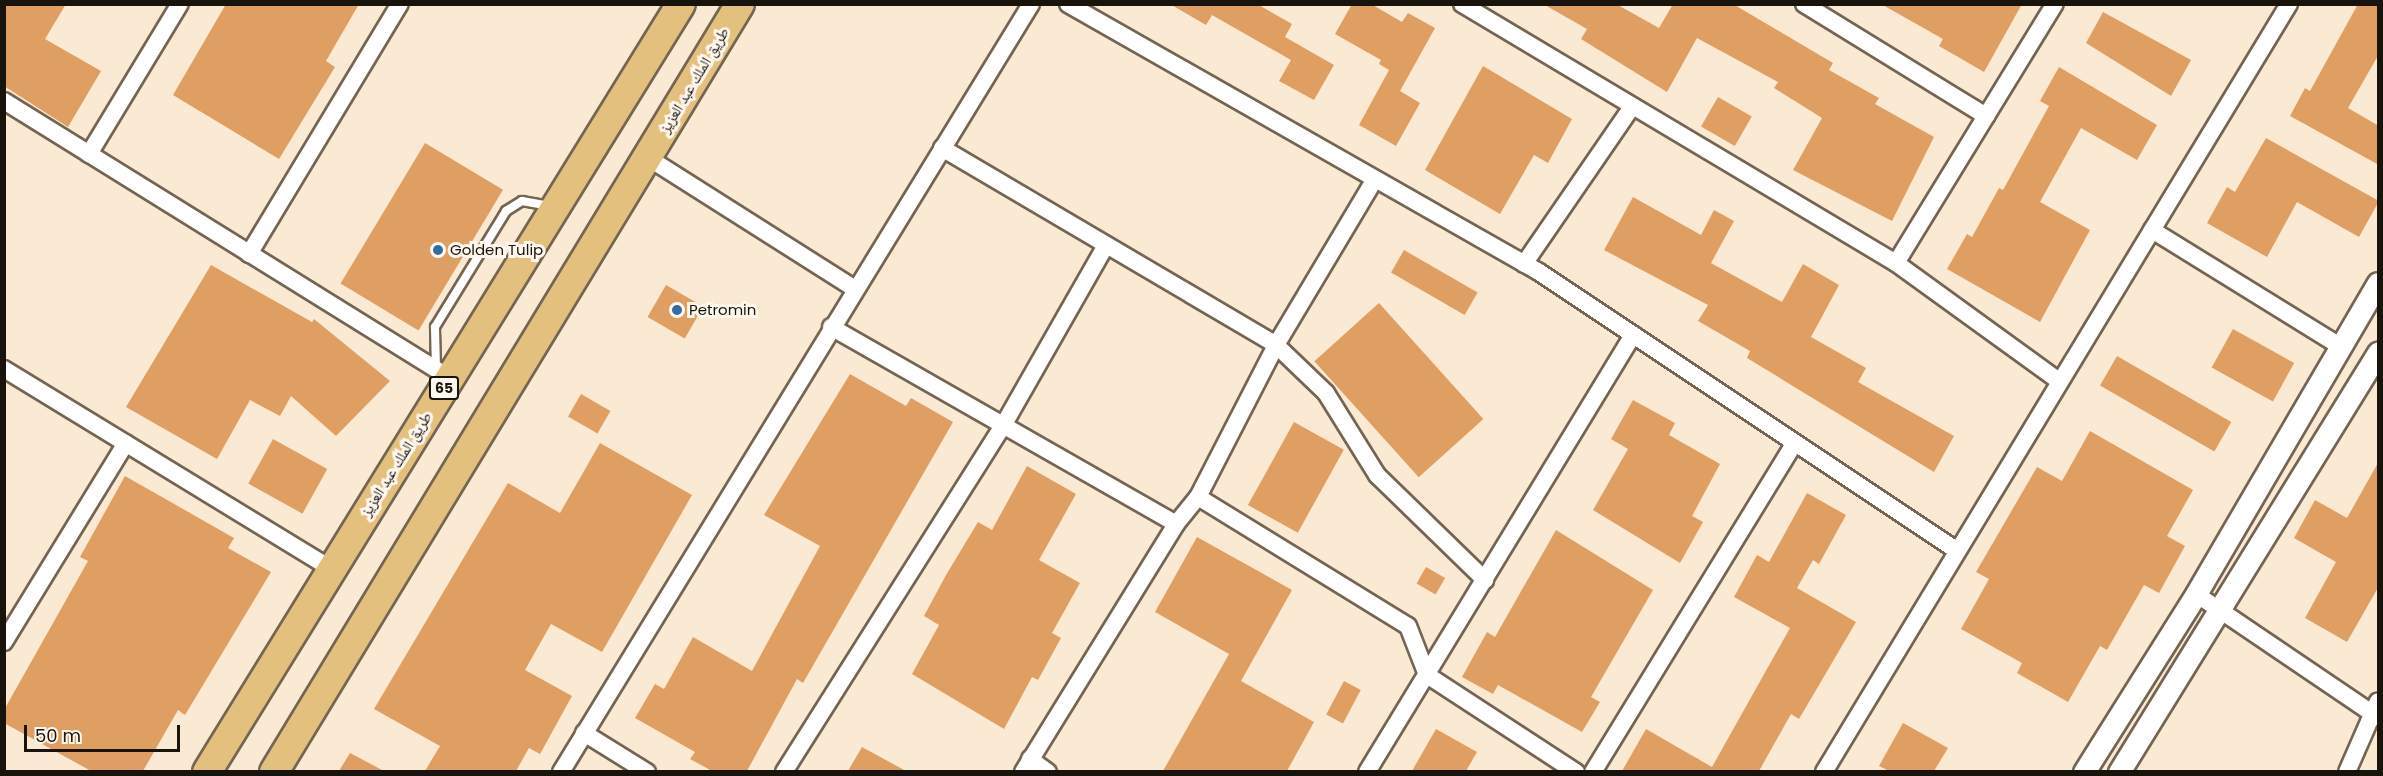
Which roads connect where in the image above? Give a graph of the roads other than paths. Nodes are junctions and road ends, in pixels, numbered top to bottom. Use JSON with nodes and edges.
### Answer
{"nodes":[{"id":1,"x":180,"y":4,"type":"edge"},
{"id":2,"x":400,"y":4,"type":"edge"},
{"id":3,"x":681,"y":4,"type":"edge"},
{"id":4,"x":740,"y":4,"type":"edge"},
{"id":5,"x":1031,"y":4,"type":"edge"},
{"id":6,"x":1068,"y":4,"type":"edge"},
{"id":7,"x":1462,"y":4,"type":"edge"},
{"id":8,"x":1804,"y":4,"type":"edge"},
{"id":9,"x":2055,"y":4,"type":"edge"},
{"id":10,"x":2289,"y":4,"type":"edge"},
{"id":11,"x":4,"y":101,"type":"edge"},
{"id":12,"x":1632,"y":107,"type":"junction"},
{"id":13,"x":1986,"y":116,"type":"junction"},
{"id":14,"x":942,"y":148,"type":"junction"},
{"id":15,"x":89,"y":154,"type":"junction"},
{"id":16,"x":647,"y":157,"type":"junction"},
{"id":17,"x":1375,"y":179,"type":"junction"},
{"id":18,"x":555,"y":207,"type":"junction"},
{"id":19,"x":2152,"y":230,"type":"junction"},
{"id":20,"x":1106,"y":245,"type":"junction"},
{"id":21,"x":249,"y":254,"type":"junction"},
{"id":22,"x":1896,"y":263,"type":"junction"},
{"id":23,"x":1524,"y":264,"type":"junction"},
{"id":24,"x":2379,"y":283,"type":"edge"},
{"id":25,"x":855,"y":289,"type":"junction"},
{"id":26,"x":831,"y":327,"type":"junction"},
{"id":27,"x":1633,"y":335,"type":"junction"},
{"id":28,"x":1276,"y":345,"type":"junction"},
{"id":29,"x":2340,"y":346,"type":"junction"},
{"id":30,"x":2379,"y":352,"type":"edge"},
{"id":31,"x":4,"y":369,"type":"edge"},
{"id":32,"x":443,"y":373,"type":"junction"},
{"id":33,"x":2059,"y":381,"type":"junction"},
{"id":34,"x":1004,"y":424,"type":"junction"},
{"id":35,"x":126,"y":443,"type":"junction"},
{"id":36,"x":1795,"y":443,"type":"junction"},
{"id":37,"x":1198,"y":497,"type":"junction"},
{"id":38,"x":1176,"y":524,"type":"junction"},
{"id":39,"x":1956,"y":550,"type":"junction"},
{"id":40,"x":332,"y":569,"type":"junction"},
{"id":41,"x":1485,"y":580,"type":"junction"},
{"id":42,"x":2196,"y":594,"type":"junction"},
{"id":43,"x":2219,"y":607,"type":"junction"},
{"id":44,"x":4,"y":642,"type":"edge"},
{"id":45,"x":1427,"y":675,"type":"junction"},
{"id":46,"x":2376,"y":710,"type":"edge"},
{"id":47,"x":584,"y":733,"type":"junction"},
{"id":48,"x":1026,"y":765,"type":"edge"},
{"id":49,"x":207,"y":771,"type":"edge"},
{"id":50,"x":274,"y":771,"type":"edge"},
{"id":51,"x":561,"y":771,"type":"edge"},
{"id":52,"x":647,"y":771,"type":"edge"},
{"id":53,"x":784,"y":771,"type":"edge"},
{"id":54,"x":1048,"y":771,"type":"edge"},
{"id":55,"x":1367,"y":771,"type":"edge"},
{"id":56,"x":1576,"y":771,"type":"edge"},
{"id":57,"x":1593,"y":771,"type":"edge"},
{"id":58,"x":1824,"y":771,"type":"edge"},
{"id":59,"x":2084,"y":771,"type":"edge"},
{"id":60,"x":2119,"y":771,"type":"edge"},
{"id":61,"x":2347,"y":771,"type":"edge"}],
"edges":[{"from":1,"to":15,"type":"street"},
{"from":2,"to":21,"type":"street"},
{"from":3,"to":18,"type":"highway","name":"طريق الملك عبد العزيز","number":"65"},
{"from":4,"to":16,"type":"highway","name":"طريق الملك عبد العزيز"},
{"from":5,"to":14,"type":"street"},
{"from":6,"to":17,"type":"street"},
{"from":7,"to":12,"type":"street"},
{"from":8,"to":13,"type":"street"},
{"from":9,"to":13,"type":"street"},
{"from":10,"to":19,"type":"street"},
{"from":11,"to":15,"type":"street"},
{"from":12,"to":22,"type":"street"},
{"from":12,"to":23,"type":"street"},
{"from":13,"to":22,"type":"street"},
{"from":14,"to":20,"type":"street"},
{"from":14,"to":25,"type":"street"},
{"from":15,"to":21,"type":"street"},
{"from":16,"to":25,"type":"street"},
{"from":16,"to":50,"type":"highway","name":"طريق الملك عبد العزيز"},
{"from":17,"to":23,"type":"street"},
{"from":17,"to":28,"type":"street"},
{"from":18,"to":32,"type":"highway","name":"طريق الملك عبد العزيز","number":"65"},
{"from":18,"to":32,"type":"lane"},
{"from":19,"to":29,"type":"street"},
{"from":19,"to":33,"type":"street"},
{"from":20,"to":28,"type":"street"},
{"from":20,"to":34,"type":"street"},
{"from":21,"to":32,"type":"street"},
{"from":22,"to":33,"type":"street"},
{"from":23,"to":27,"type":"street"},
{"from":24,"to":29,"type":"street"},
{"from":25,"to":26,"type":"street"},
{"from":26,"to":34,"type":"street"},
{"from":26,"to":47,"type":"street"},
{"from":27,"to":36,"type":"street"},
{"from":27,"to":41,"type":"street"},
{"from":28,"to":37,"type":"street"},
{"from":28,"to":41,"type":"street"},
{"from":29,"to":42,"type":"street"},
{"from":30,"to":43,"type":"street"},
{"from":31,"to":35,"type":"street"},
{"from":32,"to":40,"type":"highway","name":"طريق الملك عبد العزيز","number":"65"},
{"from":33,"to":39,"type":"street"},
{"from":34,"to":38,"type":"street"},
{"from":34,"to":53,"type":"street"},
{"from":35,"to":40,"type":"street"},
{"from":35,"to":44,"type":"street"},
{"from":36,"to":39,"type":"street"},
{"from":36,"to":57,"type":"street"},
{"from":37,"to":38,"type":"street"},
{"from":37,"to":45,"type":"street"},
{"from":38,"to":48,"type":"street"},
{"from":39,"to":58,"type":"street"},
{"from":40,"to":49,"type":"highway","name":"طريق الملك عبد العزيز","number":"65"},
{"from":41,"to":45,"type":"street"},
{"from":42,"to":43,"type":"street"},
{"from":42,"to":59,"type":"street"},
{"from":43,"to":46,"type":"street"},
{"from":43,"to":60,"type":"street"},
{"from":45,"to":55,"type":"street"},
{"from":45,"to":56,"type":"street"},
{"from":46,"to":61,"type":"street"},
{"from":47,"to":51,"type":"street"},
{"from":47,"to":52,"type":"street"},
{"from":48,"to":54,"type":"street"}]}
